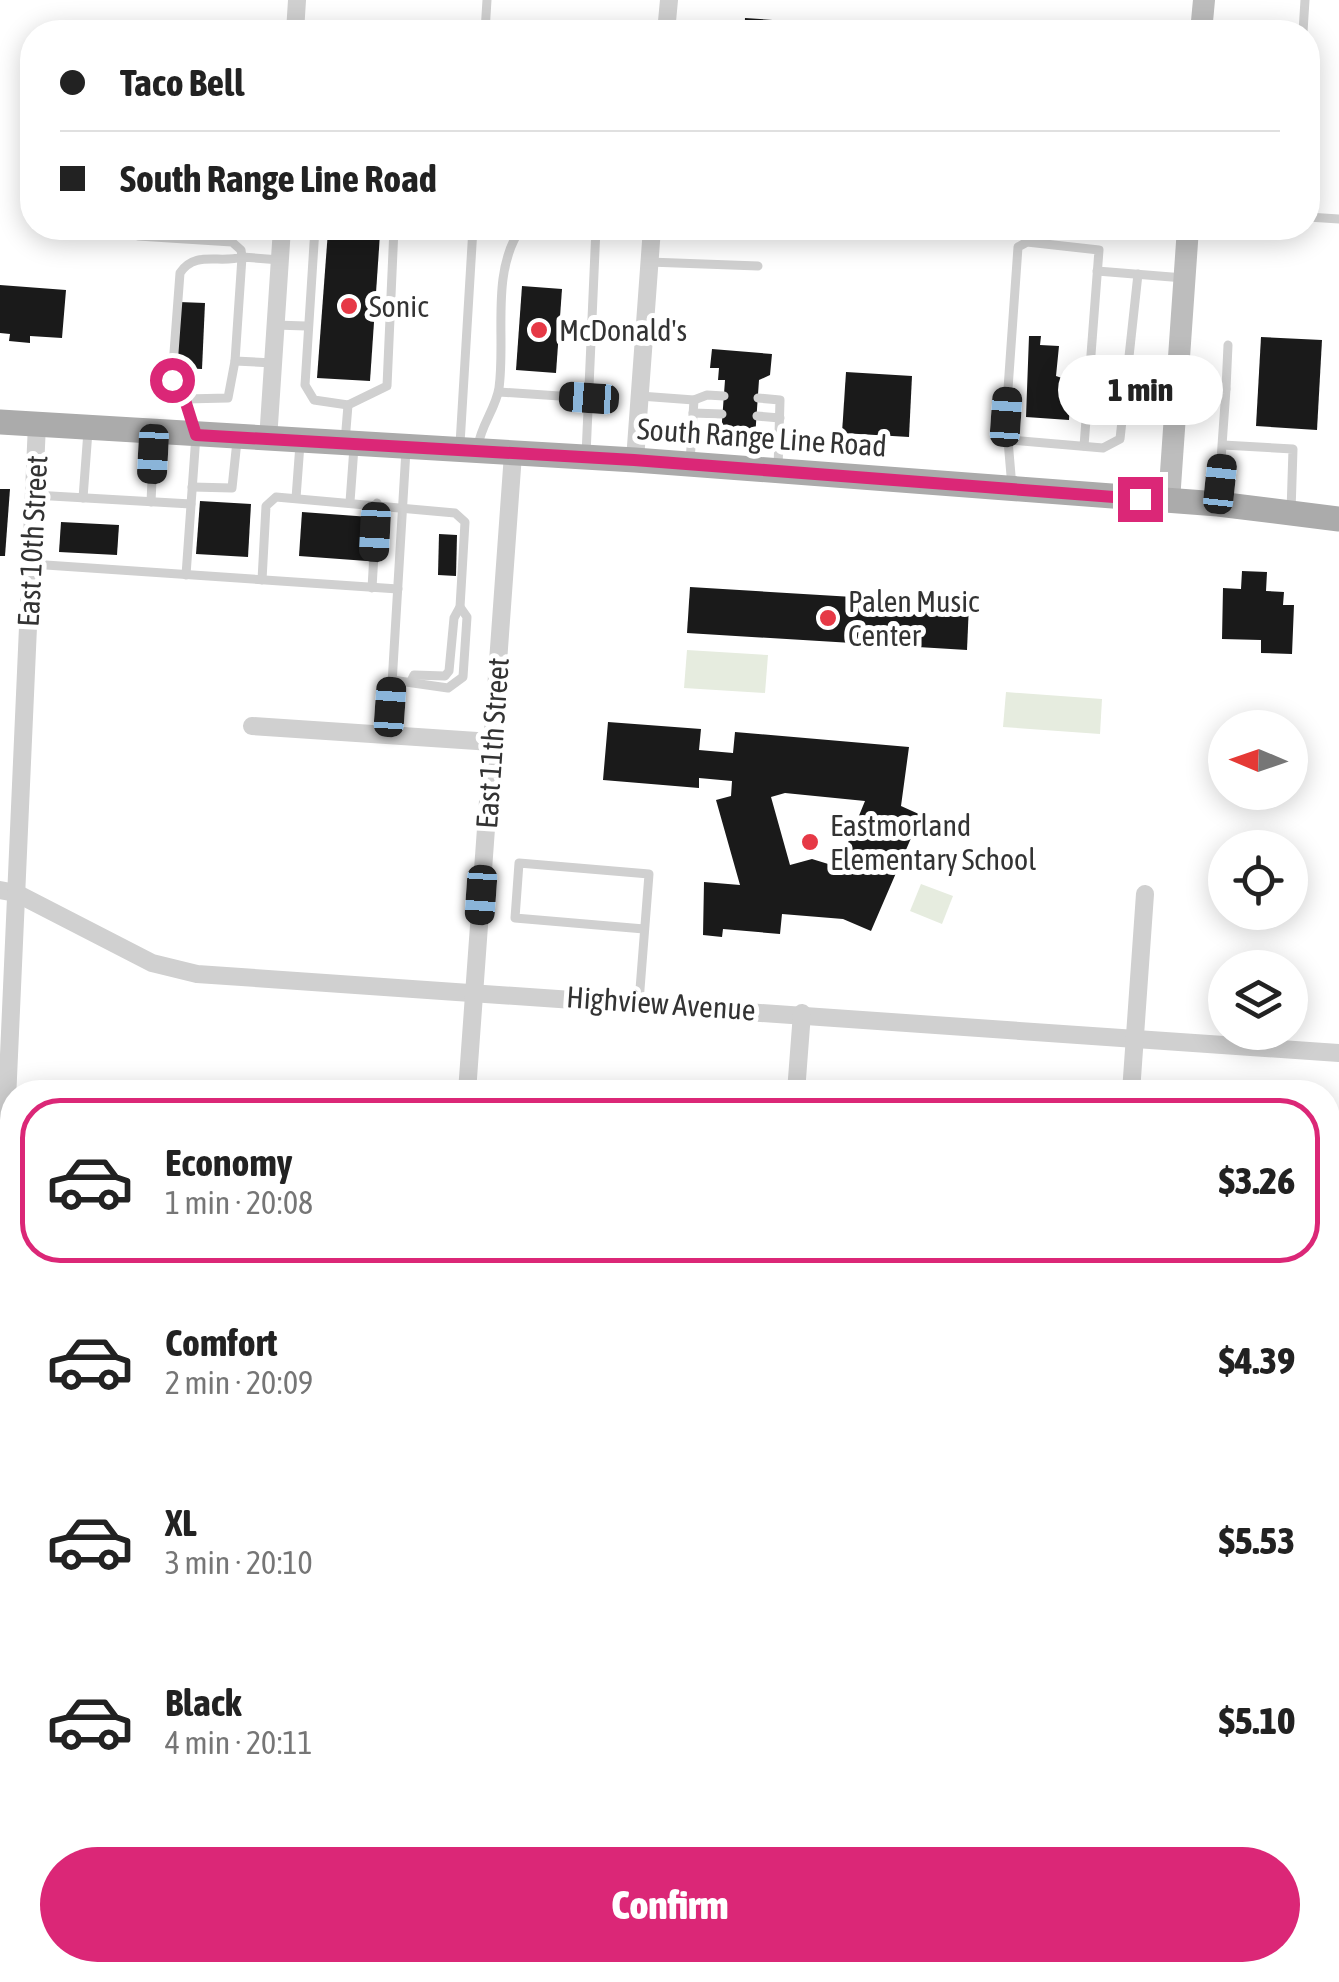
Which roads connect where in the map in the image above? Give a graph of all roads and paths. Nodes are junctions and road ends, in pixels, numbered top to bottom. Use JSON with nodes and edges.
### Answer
{"nodes":[{"id":1,"x":201,"y":240,"type":"edge"},
{"id":2,"x":281,"y":240,"type":"edge"},
{"id":3,"x":314,"y":240,"type":"edge"},
{"id":4,"x":393,"y":240,"type":"edge"},
{"id":5,"x":473,"y":240,"type":"edge"},
{"id":6,"x":515,"y":240,"type":"edge"},
{"id":7,"x":595,"y":240,"type":"edge"},
{"id":8,"x":651,"y":240,"type":"edge"},
{"id":9,"x":1187,"y":240,"type":"edge"},
{"id":10,"x":242,"y":257,"type":"junction"},
{"id":11,"x":280,"y":260,"type":"junction"},
{"id":12,"x":649,"y":262,"type":"junction"},
{"id":13,"x":758,"y":266,"type":"dead end"},
{"id":14,"x":1097,"y":271,"type":"junction"},
{"id":15,"x":1138,"y":274,"type":"junction"},
{"id":16,"x":1184,"y":278,"type":"junction"},
{"id":17,"x":276,"y":325,"type":"junction"},
{"id":18,"x":306,"y":326,"type":"junction"},
{"id":19,"x":1228,"y":345,"type":"dead end"},
{"id":20,"x":234,"y":361,"type":"junction"},
{"id":21,"x":273,"y":364,"type":"junction"},
{"id":22,"x":1226,"y":389,"type":"junction"},
{"id":23,"x":498,"y":392,"type":"junction"},
{"id":24,"x":1176,"y":395,"type":"junction"},
{"id":25,"x":640,"y":396,"type":"junction"},
{"id":26,"x":724,"y":396,"type":"dead end"},
{"id":27,"x":589,"y":398,"type":"junction"},
{"id":28,"x":758,"y":398,"type":"dead end"},
{"id":29,"x":1128,"y":398,"type":"junction"},
{"id":30,"x":185,"y":400,"type":"junction"},
{"id":31,"x":694,"y":400,"type":"junction"},
{"id":32,"x":348,"y":404,"type":"junction"},
{"id":33,"x":693,"y":412,"type":"junction"},
{"id":34,"x":722,"y":414,"type":"dead end"},
{"id":35,"x":757,"y":416,"type":"dead end"},
{"id":36,"x":780,"y":418,"type":"junction"},
{"id":37,"x":0,"y":422,"type":"edge"},
{"id":38,"x":37,"y":424,"type":"junction"},
{"id":39,"x":88,"y":428,"type":"junction"},
{"id":40,"x":154,"y":432,"type":"junction"},
{"id":41,"x":196,"y":435,"type":"junction"},
{"id":42,"x":691,"y":437,"type":"junction"},
{"id":43,"x":238,"y":438,"type":"junction"},
{"id":44,"x":268,"y":440,"type":"junction"},
{"id":45,"x":1010,"y":440,"type":"junction"},
{"id":46,"x":300,"y":442,"type":"junction"},
{"id":47,"x":778,"y":442,"type":"junction"},
{"id":48,"x":350,"y":444,"type":"junction"},
{"id":49,"x":1224,"y":445,"type":"junction"},
{"id":50,"x":1084,"y":446,"type":"junction"},
{"id":51,"x":406,"y":448,"type":"junction"},
{"id":52,"x":469,"y":451,"type":"junction"},
{"id":53,"x":513,"y":454,"type":"junction"},
{"id":54,"x":586,"y":458,"type":"junction"},
{"id":55,"x":634,"y":460,"type":"junction"},
{"id":56,"x":690,"y":464,"type":"junction"},
{"id":57,"x":778,"y":471,"type":"junction"},
{"id":58,"x":192,"y":488,"type":"junction"},
{"id":59,"x":1012,"y":490,"type":"junction"},
{"id":60,"x":34,"y":495,"type":"junction"},
{"id":61,"x":83,"y":498,"type":"junction"},
{"id":62,"x":296,"y":498,"type":"junction"},
{"id":63,"x":1169,"y":501,"type":"junction"},
{"id":64,"x":151,"y":502,"type":"junction"},
{"id":65,"x":350,"y":502,"type":"junction"},
{"id":66,"x":377,"y":503,"type":"junction"},
{"id":67,"x":191,"y":504,"type":"junction"},
{"id":68,"x":1218,"y":504,"type":"junction"},
{"id":69,"x":404,"y":511,"type":"junction"},
{"id":70,"x":1291,"y":516,"type":"junction"},
{"id":71,"x":1339,"y":518,"type":"edge"},
{"id":72,"x":30,"y":564,"type":"junction"},
{"id":73,"x":186,"y":575,"type":"junction"},
{"id":74,"x":262,"y":580,"type":"junction"},
{"id":75,"x":372,"y":588,"type":"junction"},
{"id":76,"x":398,"y":589,"type":"junction"},
{"id":77,"x":392,"y":680,"type":"junction"},
{"id":78,"x":252,"y":726,"type":"dead end"},
{"id":79,"x":388,"y":735,"type":"junction"},
{"id":80,"x":492,"y":742,"type":"junction"},
{"id":81,"x":8,"y":891,"type":"edge"},
{"id":82,"x":1145,"y":894,"type":"dead end"},
{"id":83,"x":644,"y":929,"type":"junction"},
{"id":84,"x":474,"y":991,"type":"junction"},
{"id":85,"x":640,"y":1002,"type":"junction"},
{"id":86,"x":802,"y":1013,"type":"junction"},
{"id":87,"x":1135,"y":1038,"type":"junction"},
{"id":88,"x":1339,"y":1053,"type":"edge"},
{"id":89,"x":4,"y":1080,"type":"edge"},
{"id":90,"x":468,"y":1080,"type":"edge"},
{"id":91,"x":797,"y":1080,"type":"edge"},
{"id":92,"x":1131,"y":1080,"type":"edge"}],
"edges":[{"from":1,"to":10,"type":"lane"},
{"from":2,"to":11,"type":"street"},
{"from":3,"to":18,"type":"lane"},
{"from":4,"to":32,"type":"lane"},
{"from":5,"to":52,"type":"lane"},
{"from":6,"to":23,"type":"lane"},
{"from":7,"to":27,"type":"lane"},
{"from":8,"to":12,"type":"street"},
{"from":9,"to":16,"type":"street"},
{"from":10,"to":11,"type":"lane"},
{"from":10,"to":20,"type":"lane"},
{"from":10,"to":30,"type":"lane"},
{"from":11,"to":17,"type":"street"},
{"from":12,"to":13,"type":"lane"},
{"from":12,"to":25,"type":"street"},
{"from":14,"to":15,"type":"lane"},
{"from":14,"to":45,"type":"lane"},
{"from":14,"to":50,"type":"lane"},
{"from":15,"to":16,"type":"lane"},
{"from":15,"to":29,"type":"lane"},
{"from":16,"to":24,"type":"street"},
{"from":17,"to":18,"type":"lane"},
{"from":17,"to":21,"type":"street"},
{"from":18,"to":32,"type":"lane"},
{"from":19,"to":22,"type":"lane"},
{"from":20,"to":21,"type":"lane"},
{"from":20,"to":30,"type":"lane"},
{"from":21,"to":44,"type":"street"},
{"from":22,"to":24,"type":"lane"},
{"from":22,"to":49,"type":"lane"},
{"from":23,"to":27,"type":"lane"},
{"from":23,"to":52,"type":"lane"},
{"from":24,"to":29,"type":"lane"},
{"from":24,"to":63,"type":"street"},
{"from":25,"to":31,"type":"lane"},
{"from":25,"to":55,"type":"street"},
{"from":26,"to":31,"type":"lane"},
{"from":27,"to":54,"type":"lane"},
{"from":28,"to":36,"type":"lane"},
{"from":29,"to":50,"type":"lane"},
{"from":30,"to":41,"type":"lane"},
{"from":31,"to":33,"type":"lane"},
{"from":32,"to":48,"type":"lane"},
{"from":33,"to":34,"type":"lane"},
{"from":33,"to":42,"type":"lane"},
{"from":35,"to":36,"type":"lane"},
{"from":36,"to":47,"type":"lane"},
{"from":37,"to":38,"type":"main road","name":"South Range Line Road"},
{"from":38,"to":39,"type":"main road","name":"South Range Line Road"},
{"from":38,"to":60,"type":"street","name":"East 10th Street"},
{"from":39,"to":40,"type":"main road","name":"South Range Line Road"},
{"from":39,"to":61,"type":"lane"},
{"from":40,"to":41,"type":"main road","name":"South Range Line Road"},
{"from":40,"to":64,"type":"lane"},
{"from":41,"to":43,"type":"main road","name":"South Range Line Road"},
{"from":41,"to":58,"type":"lane"},
{"from":42,"to":47,"type":"lane"},
{"from":42,"to":56,"type":"lane"},
{"from":43,"to":44,"type":"main road","name":"South Range Line Road"},
{"from":43,"to":58,"type":"lane"},
{"from":44,"to":46,"type":"main road","name":"South Range Line Road"},
{"from":45,"to":50,"type":"lane"},
{"from":45,"to":59,"type":"lane"},
{"from":46,"to":48,"type":"main road","name":"South Range Line Road"},
{"from":46,"to":62,"type":"lane"},
{"from":47,"to":57,"type":"lane"},
{"from":48,"to":51,"type":"main road","name":"South Range Line Road"},
{"from":48,"to":65,"type":"lane"},
{"from":49,"to":68,"type":"lane"},
{"from":49,"to":70,"type":"lane"},
{"from":51,"to":52,"type":"main road","name":"South Range Line Road"},
{"from":51,"to":69,"type":"lane"},
{"from":52,"to":53,"type":"main road","name":"South Range Line Road"},
{"from":53,"to":54,"type":"main road","name":"South Range Line Road"},
{"from":53,"to":80,"type":"street","name":"East 11th Street"},
{"from":54,"to":55,"type":"main road","name":"South Range Line Road"},
{"from":55,"to":56,"type":"main road","name":"South Range Line Road"},
{"from":56,"to":57,"type":"main road","name":"South Range Line Road"},
{"from":57,"to":59,"type":"main road","name":"South Range Line Road"},
{"from":58,"to":67,"type":"lane"},
{"from":59,"to":63,"type":"main road","name":"South Range Line Road"},
{"from":60,"to":61,"type":"lane"},
{"from":60,"to":72,"type":"street","name":"East 10th Street"},
{"from":61,"to":64,"type":"lane"},
{"from":62,"to":65,"type":"lane"},
{"from":62,"to":74,"type":"lane"},
{"from":63,"to":68,"type":"main road","name":"South Range Line Road"},
{"from":64,"to":67,"type":"lane"},
{"from":65,"to":66,"type":"lane"},
{"from":66,"to":69,"type":"lane"},
{"from":66,"to":75,"type":"lane"},
{"from":67,"to":73,"type":"lane"},
{"from":68,"to":70,"type":"main road","name":"South Range Line Road"},
{"from":69,"to":76,"type":"lane"},
{"from":69,"to":77,"type":"lane"},
{"from":70,"to":71,"type":"main road","name":"South Range Line Road"},
{"from":72,"to":73,"type":"lane"},
{"from":72,"to":81,"type":"street","name":"East 10th Street"},
{"from":73,"to":74,"type":"lane"},
{"from":74,"to":75,"type":"lane"},
{"from":75,"to":76,"type":"lane"},
{"from":76,"to":77,"type":"lane"},
{"from":77,"to":79,"type":"lane"},
{"from":78,"to":79,"type":"street"},
{"from":79,"to":80,"type":"street"},
{"from":80,"to":84,"type":"street","name":"East 11th Street"},
{"from":81,"to":84,"type":"street","name":"Highview Avenue"},
{"from":81,"to":89,"type":"street","name":"East 10th Street"},
{"from":82,"to":87,"type":"street"},
{"from":83,"to":83,"type":"lane"},
{"from":83,"to":85,"type":"lane"},
{"from":84,"to":85,"type":"street","name":"Highview Avenue"},
{"from":84,"to":90,"type":"street","name":"East 11th Street"},
{"from":85,"to":86,"type":"street","name":"Highview Avenue"},
{"from":86,"to":87,"type":"street","name":"Highview Avenue"},
{"from":86,"to":91,"type":"street"},
{"from":87,"to":88,"type":"street","name":"Highview Avenue"},
{"from":87,"to":92,"type":"street"}]}
